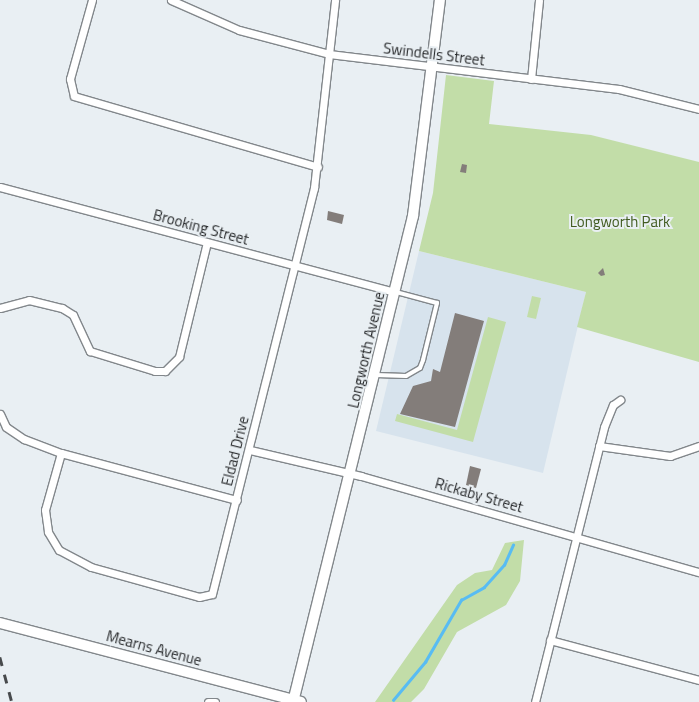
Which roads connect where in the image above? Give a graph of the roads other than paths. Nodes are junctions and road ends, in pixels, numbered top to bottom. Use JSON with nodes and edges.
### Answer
{"nodes":[{"id":1,"x":92,"y":0,"type":"edge"},
{"id":2,"x":172,"y":0,"type":"edge"},
{"id":3,"x":335,"y":0,"type":"edge"},
{"id":4,"x":440,"y":0,"type":"edge"},
{"id":5,"x":539,"y":0,"type":"edge"},
{"id":6,"x":329,"y":54,"type":"junction"},
{"id":7,"x":432,"y":69,"type":"junction"},
{"id":8,"x":531,"y":79,"type":"junction"},
{"id":9,"x":699,"y":108,"type":"edge"},
{"id":10,"x":318,"y":167,"type":"junction"},
{"id":11,"x":0,"y":187,"type":"edge"},
{"id":12,"x":207,"y":242,"type":"junction"},
{"id":13,"x":294,"y":267,"type":"junction"},
{"id":14,"x":394,"y":292,"type":"junction"},
{"id":15,"x":0,"y":308,"type":"edge"},
{"id":16,"x":376,"y":375,"type":"junction"},
{"id":17,"x":620,"y":400,"type":"dead end"},
{"id":18,"x":0,"y":414,"type":"edge"},
{"id":19,"x":599,"y":446,"type":"junction"},
{"id":20,"x":699,"y":446,"type":"edge"},
{"id":21,"x":250,"y":450,"type":"junction"},
{"id":22,"x":61,"y":452,"type":"junction"},
{"id":23,"x":352,"y":474,"type":"junction"},
{"id":24,"x":237,"y":500,"type":"junction"},
{"id":25,"x":575,"y":538,"type":"junction"},
{"id":26,"x":699,"y":572,"type":"edge"},
{"id":27,"x":0,"y":623,"type":"edge"},
{"id":28,"x":550,"y":640,"type":"junction"},
{"id":29,"x":699,"y":680,"type":"edge"},
{"id":30,"x":296,"y":701,"type":"edge"},
{"id":31,"x":208,"y":702,"type":"edge"},
{"id":32,"x":216,"y":702,"type":"edge"},
{"id":33,"x":535,"y":702,"type":"edge"}],
"edges":[{"from":1,"to":10,"type":"street"},
{"from":2,"to":6,"type":"street","name":"Swindells Street"},
{"from":3,"to":6,"type":"street","name":"Eldad Drive"},
{"from":4,"to":7,"type":"street","name":"Longworth Avenue"},
{"from":5,"to":8,"type":"street"},
{"from":6,"to":7,"type":"street","name":"Swindells Street"},
{"from":6,"to":10,"type":"street","name":"Eldad Drive"},
{"from":7,"to":8,"type":"street","name":"Swindells Street"},
{"from":7,"to":14,"type":"street","name":"Longworth Avenue"},
{"from":8,"to":9,"type":"street","name":"Swindells Street"},
{"from":10,"to":13,"type":"street","name":"Eldad Drive"},
{"from":11,"to":12,"type":"street","name":"Brooking Street"},
{"from":12,"to":13,"type":"street","name":"Brooking Street"},
{"from":12,"to":15,"type":"street"},
{"from":13,"to":14,"type":"street","name":"Brooking Street"},
{"from":13,"to":21,"type":"street","name":"Eldad Drive"},
{"from":14,"to":16,"type":"street","name":"Longworth Avenue"},
{"from":14,"to":16,"type":"lane"},
{"from":16,"to":23,"type":"street","name":"Longworth Avenue"},
{"from":17,"to":19,"type":"street"},
{"from":18,"to":22,"type":"street"},
{"from":19,"to":20,"type":"street"},
{"from":19,"to":25,"type":"street"},
{"from":21,"to":23,"type":"street","name":"Rickaby Street"},
{"from":21,"to":24,"type":"street","name":"Eldad Drive"},
{"from":22,"to":24,"type":"street"},
{"from":22,"to":24,"type":"street","name":"Eldad Drive"},
{"from":23,"to":25,"type":"street","name":"Rickaby Street"},
{"from":23,"to":30,"type":"street","name":"Longworth Avenue"},
{"from":25,"to":26,"type":"street","name":"Rickaby Street"},
{"from":25,"to":28,"type":"street"},
{"from":27,"to":30,"type":"street","name":"Mearns Avenue"},
{"from":28,"to":29,"type":"street"},
{"from":28,"to":33,"type":"street"},
{"from":31,"to":32,"type":"street"}]}
